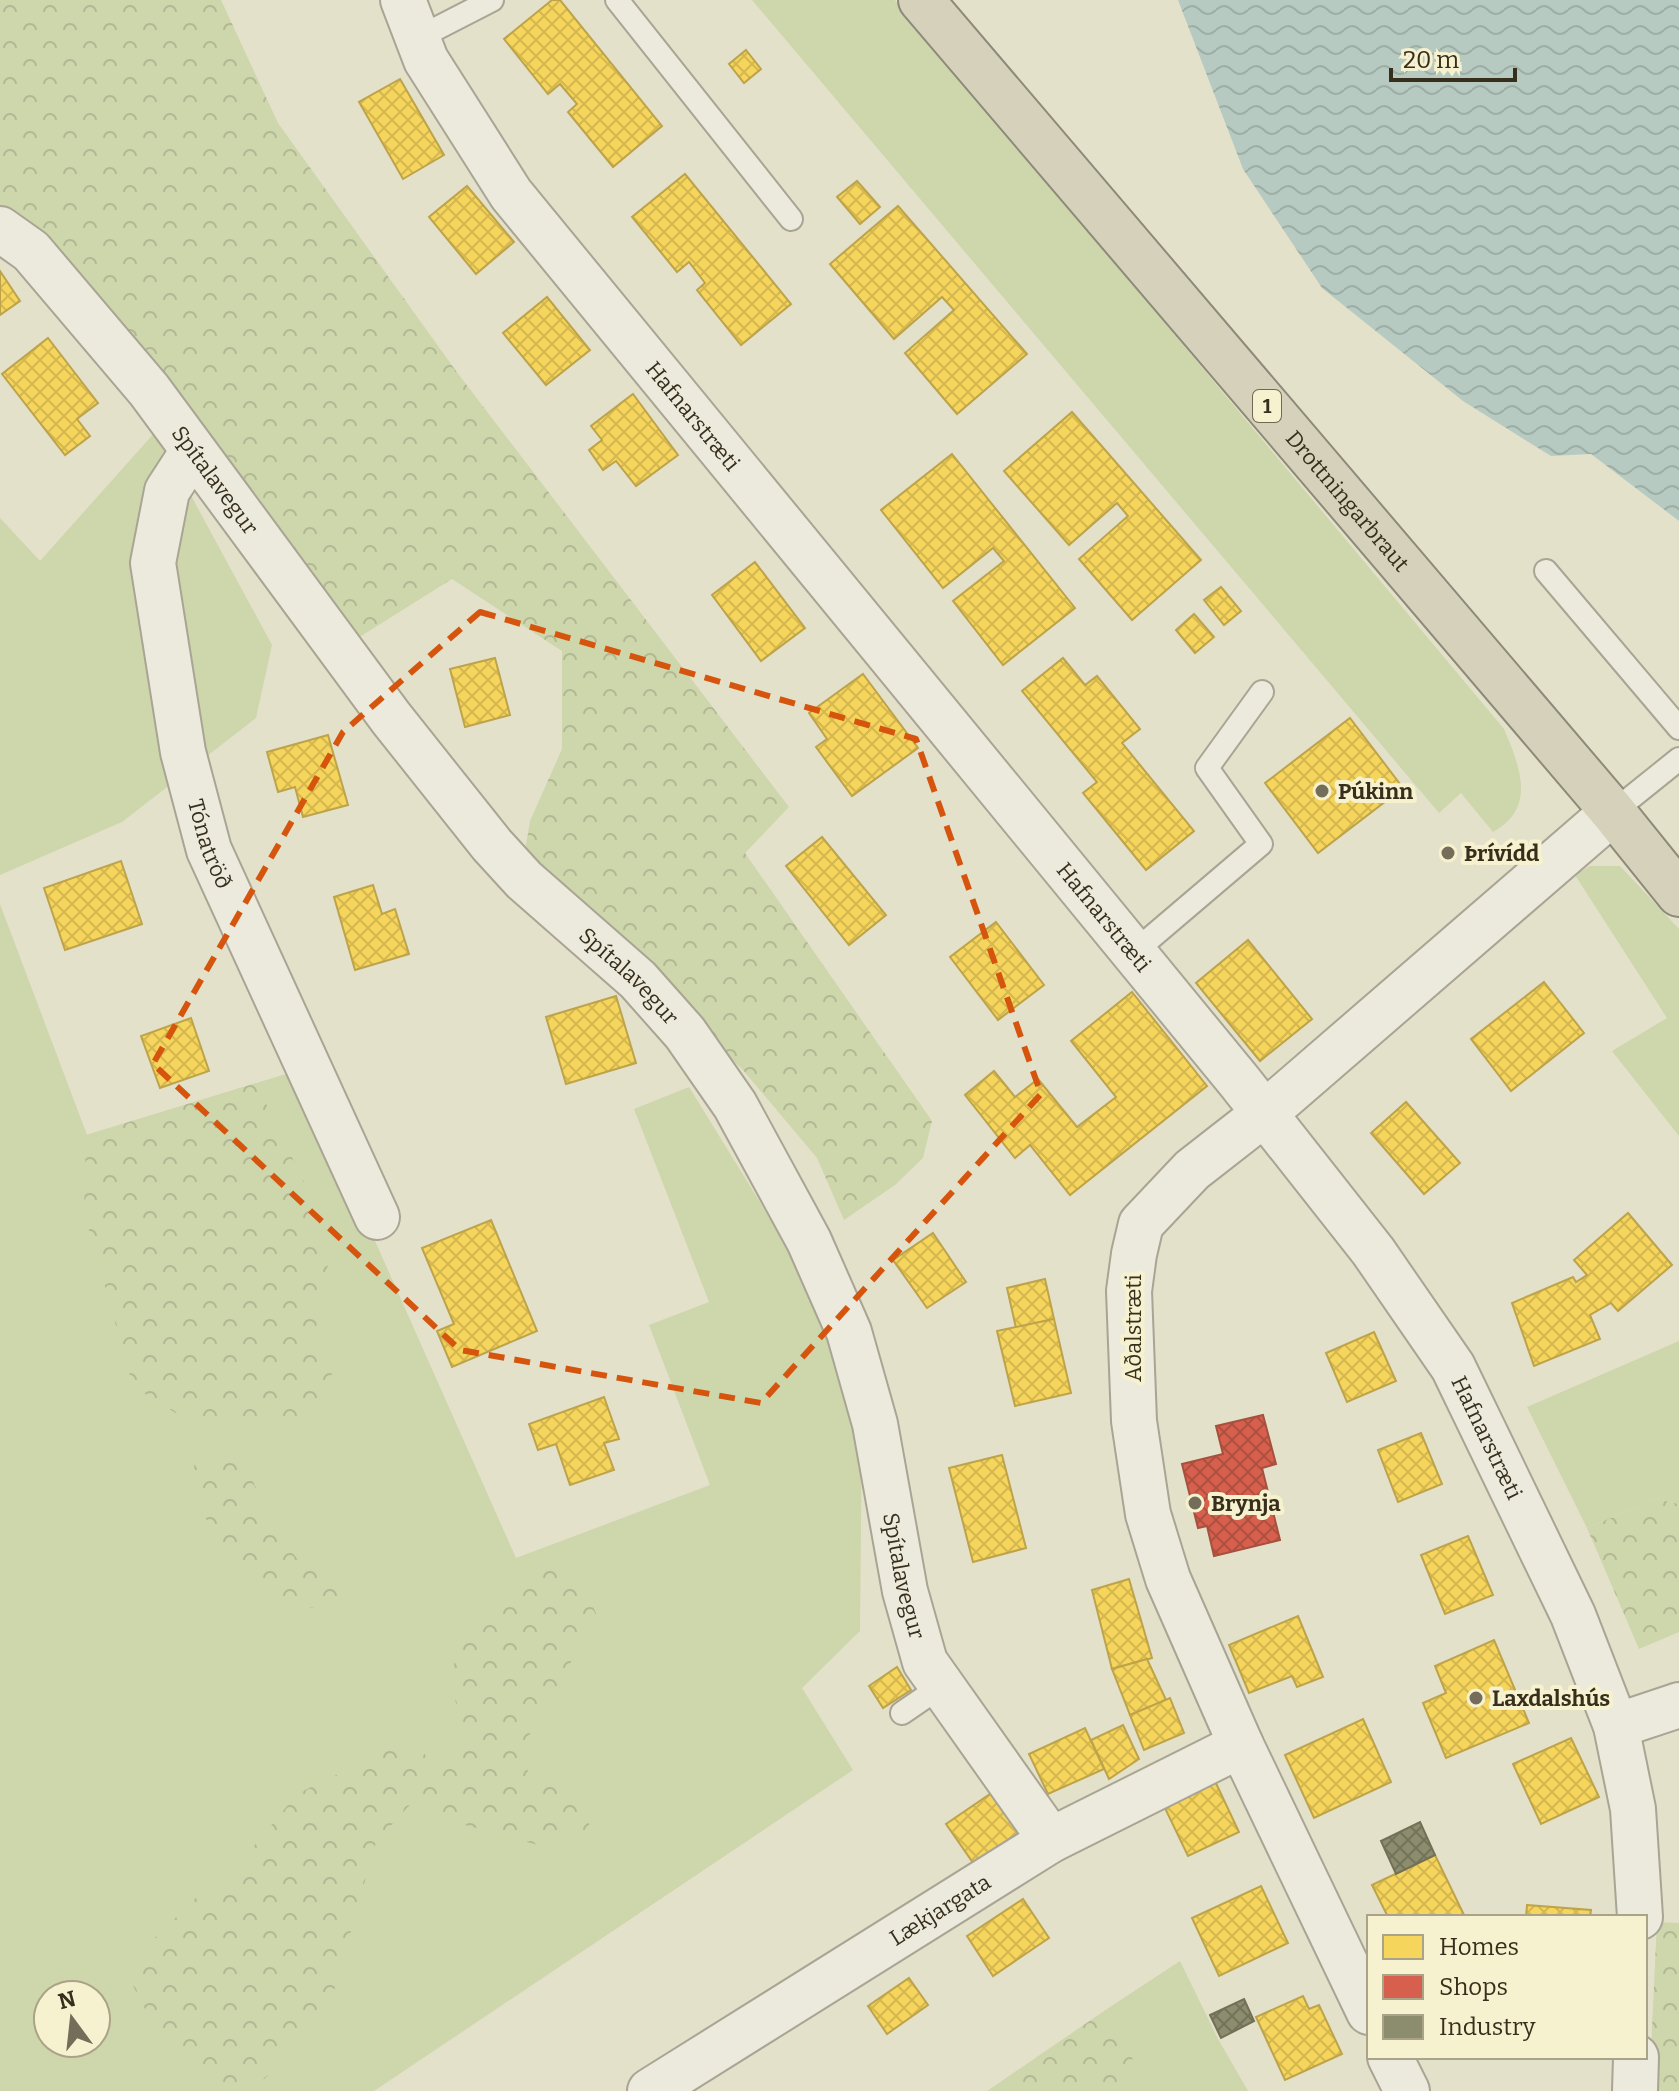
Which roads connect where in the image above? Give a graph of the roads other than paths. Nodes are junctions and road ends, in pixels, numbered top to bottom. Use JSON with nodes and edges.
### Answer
{"nodes":[{"id":1,"x":492,"y":0,"type":"edge"},
{"id":2,"x":617,"y":0,"type":"edge"},
{"id":3,"x":921,"y":0,"type":"edge"},
{"id":4,"x":410,"y":19,"type":"edge"},
{"id":5,"x":791,"y":219,"type":"dead end"},
{"id":6,"x":0,"y":229,"type":"edge"},
{"id":7,"x":193,"y":451,"type":"junction"},
{"id":8,"x":1546,"y":571,"type":"dead end"},
{"id":9,"x":1262,"y":692,"type":"dead end"},
{"id":10,"x":1679,"y":728,"type":"edge"},
{"id":11,"x":1679,"y":759,"type":"edge"},
{"id":12,"x":1613,"y":812,"type":"junction"},
{"id":13,"x":1679,"y":894,"type":"edge"},
{"id":14,"x":1133,"y":953,"type":"junction"},
{"id":15,"x":1265,"y":1113,"type":"junction"},
{"id":16,"x":377,"y":1217,"type":"dead end"},
{"id":17,"x":940,"y":1687,"type":"junction"},
{"id":18,"x":1679,"y":1705,"type":"edge"},
{"id":19,"x":902,"y":1713,"type":"dead end"},
{"id":20,"x":1616,"y":1726,"type":"junction"},
{"id":21,"x":1241,"y":1745,"type":"junction"},
{"id":22,"x":1051,"y":1840,"type":"junction"},
{"id":23,"x":1640,"y":1915,"type":"edge"},
{"id":24,"x":1367,"y":2008,"type":"edge"},
{"id":25,"x":1391,"y":2059,"type":"edge"},
{"id":26,"x":1636,"y":2059,"type":"edge"},
{"id":27,"x":650,"y":2091,"type":"edge"},
{"id":28,"x":1407,"y":2091,"type":"edge"},
{"id":29,"x":1635,"y":2091,"type":"edge"}],
"edges":[{"from":1,"to":4,"type":"lane"},
{"from":2,"to":5,"type":"lane"},
{"from":3,"to":12,"type":"highway","name":"Drottningarbraut","number":"1"},
{"from":4,"to":14,"type":"street","name":"Hafnarstræti"},
{"from":6,"to":7,"type":"street","name":"Spítalavegur"},
{"from":7,"to":16,"type":"street","name":"Tónatröð"},
{"from":7,"to":17,"type":"street","name":"Spítalavegur"},
{"from":8,"to":10,"type":"lane"},
{"from":9,"to":14,"type":"lane"},
{"from":11,"to":12,"type":"lane"},
{"from":12,"to":13,"type":"highway","name":"Drottningarbraut","number":"1"},
{"from":12,"to":15,"type":"street","name":"Aðalstræti"},
{"from":14,"to":15,"type":"street","name":"Hafnarstræti"},
{"from":15,"to":20,"type":"street","name":"Hafnarstræti"},
{"from":15,"to":21,"type":"street","name":"Aðalstræti"},
{"from":17,"to":19,"type":"lane"},
{"from":17,"to":22,"type":"street","name":"Spítalavegur"},
{"from":18,"to":20,"type":"street"},
{"from":20,"to":23,"type":"street","name":"Hafnarstræti"},
{"from":21,"to":22,"type":"street","name":"Lækjargata"},
{"from":21,"to":24,"type":"street","name":"Aðalstræti"},
{"from":22,"to":27,"type":"street","name":"Lækjargata"},
{"from":25,"to":28,"type":"street"},
{"from":26,"to":29,"type":"street"}]}
